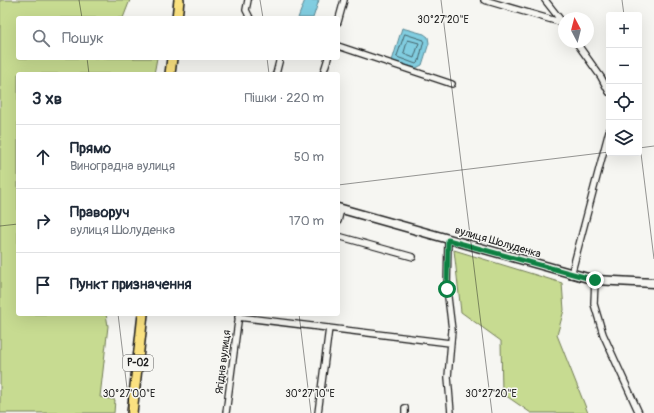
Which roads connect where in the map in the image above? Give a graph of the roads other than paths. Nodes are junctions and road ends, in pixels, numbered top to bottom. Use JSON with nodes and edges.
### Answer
{"nodes":[{"id":1,"x":179,"y":0,"type":"edge"},
{"id":2,"x":248,"y":0,"type":"edge"},
{"id":3,"x":344,"y":0,"type":"edge"},
{"id":4,"x":484,"y":0,"type":"edge"},
{"id":5,"x":545,"y":0,"type":"edge"},
{"id":6,"x":177,"y":16,"type":"edge"},
{"id":7,"x":249,"y":16,"type":"edge"},
{"id":8,"x":340,"y":16,"type":"edge"},
{"id":9,"x":558,"y":17,"type":"edge"},
{"id":10,"x":558,"y":22,"type":"edge"},
{"id":11,"x":340,"y":47,"type":"edge"},
{"id":12,"x":580,"y":48,"type":"edge"},
{"id":13,"x":172,"y":60,"type":"edge"},
{"id":14,"x":280,"y":60,"type":"edge"},
{"id":15,"x":327,"y":60,"type":"edge"},
{"id":16,"x":170,"y":72,"type":"edge"},
{"id":17,"x":276,"y":72,"type":"edge"},
{"id":18,"x":324,"y":72,"type":"edge"},
{"id":19,"x":452,"y":84,"type":"dead end"},
{"id":20,"x":606,"y":86,"type":"edge"},
{"id":21,"x":606,"y":142,"type":"edge"},
{"id":22,"x":340,"y":208,"type":"edge"},
{"id":23,"x":340,"y":237,"type":"edge"},
{"id":24,"x":448,"y":240,"type":"junction"},
{"id":25,"x":413,"y":257,"type":"dead end"},
{"id":26,"x":571,"y":275,"type":"junction"},
{"id":27,"x":595,"y":280,"type":"junction"},
{"id":28,"x":654,"y":283,"type":"edge"},
{"id":29,"x":143,"y":316,"type":"edge"},
{"id":30,"x":239,"y":316,"type":"edge"},
{"id":31,"x":246,"y":316,"type":"edge"},
{"id":32,"x":329,"y":328,"type":"junction"},
{"id":33,"x":450,"y":343,"type":"junction"},
{"id":34,"x":132,"y":413,"type":"edge"},
{"id":35,"x":226,"y":413,"type":"edge"},
{"id":36,"x":318,"y":413,"type":"edge"},
{"id":37,"x":451,"y":413,"type":"edge"},
{"id":38,"x":639,"y":413,"type":"edge"}],
"edges":[{"from":1,"to":6,"type":"main road"},
{"from":2,"to":7,"type":"street"},
{"from":3,"to":8,"type":"street"},
{"from":4,"to":10,"type":"street"},
{"from":5,"to":9,"type":"street"},
{"from":11,"to":19,"type":"street"},
{"from":12,"to":20,"type":"street"},
{"from":13,"to":16,"type":"main road"},
{"from":14,"to":17,"type":"street"},
{"from":15,"to":18,"type":"street"},
{"from":21,"to":26,"type":"street"},
{"from":22,"to":24,"type":"main road","name":"вулиця Шолуденка"},
{"from":23,"to":25,"type":"street"},
{"from":24,"to":26,"type":"main road","name":"вулиця Шолуденка"},
{"from":24,"to":33,"type":"street"},
{"from":26,"to":27,"type":"main road","name":"вулиця Шолуденка"},
{"from":27,"to":28,"type":"main road","name":"вулиця Шолуденка"},
{"from":27,"to":38,"type":"street"},
{"from":29,"to":34,"type":"main road","number":"Р-02"},
{"from":30,"to":35,"type":"street","name":"Ягідна вулиця"},
{"from":31,"to":32,"type":"street"},
{"from":32,"to":33,"type":"street"},
{"from":32,"to":36,"type":"street"},
{"from":33,"to":37,"type":"street"}]}
